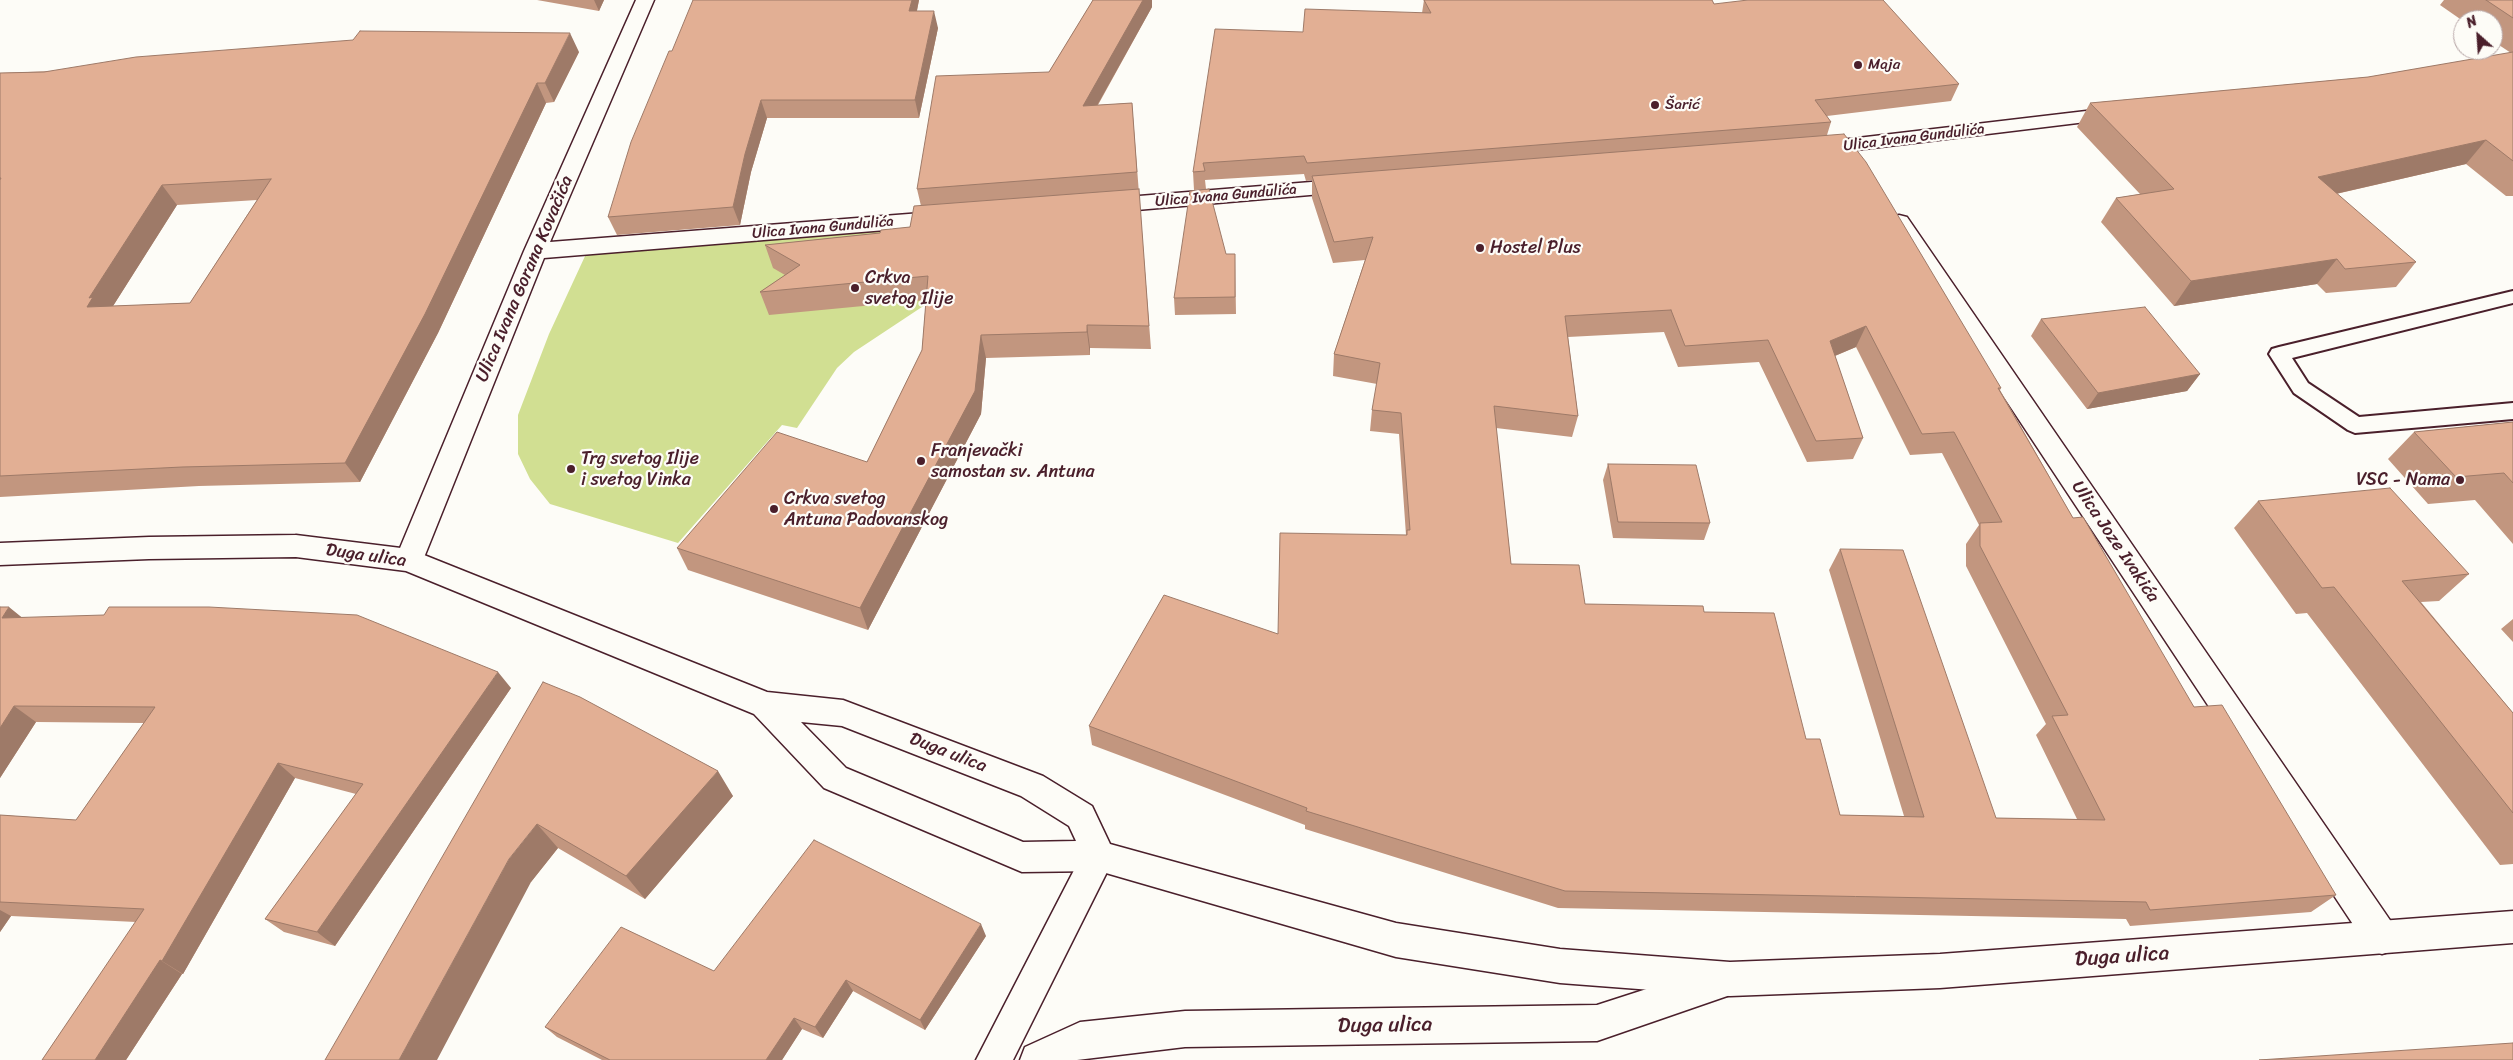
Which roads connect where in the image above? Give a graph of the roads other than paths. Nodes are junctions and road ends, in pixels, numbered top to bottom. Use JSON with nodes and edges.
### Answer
{"nodes":[{"id":1,"x":646,"y":0,"type":"edge"},
{"id":2,"x":2141,"y":111,"type":"edge"},
{"id":3,"x":1848,"y":146,"type":"junction"},
{"id":4,"x":1798,"y":150,"type":"edge"},
{"id":5,"x":1865,"y":171,"type":"edge"},
{"id":6,"x":1372,"y":184,"type":"edge"},
{"id":7,"x":1887,"y":204,"type":"edge"},
{"id":8,"x":1085,"y":207,"type":"edge"},
{"id":9,"x":966,"y":217,"type":"edge"},
{"id":10,"x":535,"y":251,"type":"junction"},
{"id":11,"x":2513,"y":297,"type":"edge"},
{"id":12,"x":2513,"y":411,"type":"edge"},
{"id":13,"x":0,"y":554,"type":"edge"},
{"id":14,"x":409,"y":560,"type":"junction"},
{"id":15,"x":765,"y":704,"type":"junction"},
{"id":16,"x":1099,"y":856,"type":"junction"},
{"id":17,"x":2513,"y":927,"type":"edge"},
{"id":18,"x":2382,"y":938,"type":"junction"},
{"id":19,"x":1730,"y":979,"type":"junction"},
{"id":20,"x":994,"y":1060,"type":"edge"},
{"id":21,"x":1038,"y":1060,"type":"edge"}],
"edges":[{"from":1,"to":10,"type":"street","name":"Ulica Ivana Gorana Kovačića"},
{"from":2,"to":3,"type":"street","name":"Ulica Ivana Gundulića"},
{"from":3,"to":4,"type":"street","name":"Ulica Ivana Gundulića"},
{"from":3,"to":5,"type":"street"},
{"from":6,"to":8,"type":"street","name":"Ulica Ivana Gundulića"},
{"from":7,"to":18,"type":"street","name":"Ulica Joze Ivakića"},
{"from":9,"to":10,"type":"street","name":"Ulica Ivana Gundulića"},
{"from":10,"to":14,"type":"street","name":"Ulica Ivana Gorana Kovačića"},
{"from":11,"to":12,"type":"lane"},
{"from":13,"to":14,"type":"street","name":"Duga ulica"},
{"from":14,"to":15,"type":"street","name":"Duga ulica"},
{"from":15,"to":16,"type":"street","name":"Duga ulica"},
{"from":15,"to":16,"type":"street","name":"Duga ulica"},
{"from":16,"to":19,"type":"street","name":"Duga ulica"},
{"from":16,"to":20,"type":"street"},
{"from":17,"to":18,"type":"street","name":"Duga ulica"},
{"from":18,"to":19,"type":"street","name":"Duga ulica"},
{"from":19,"to":21,"type":"street","name":"Duga ulica"}]}
